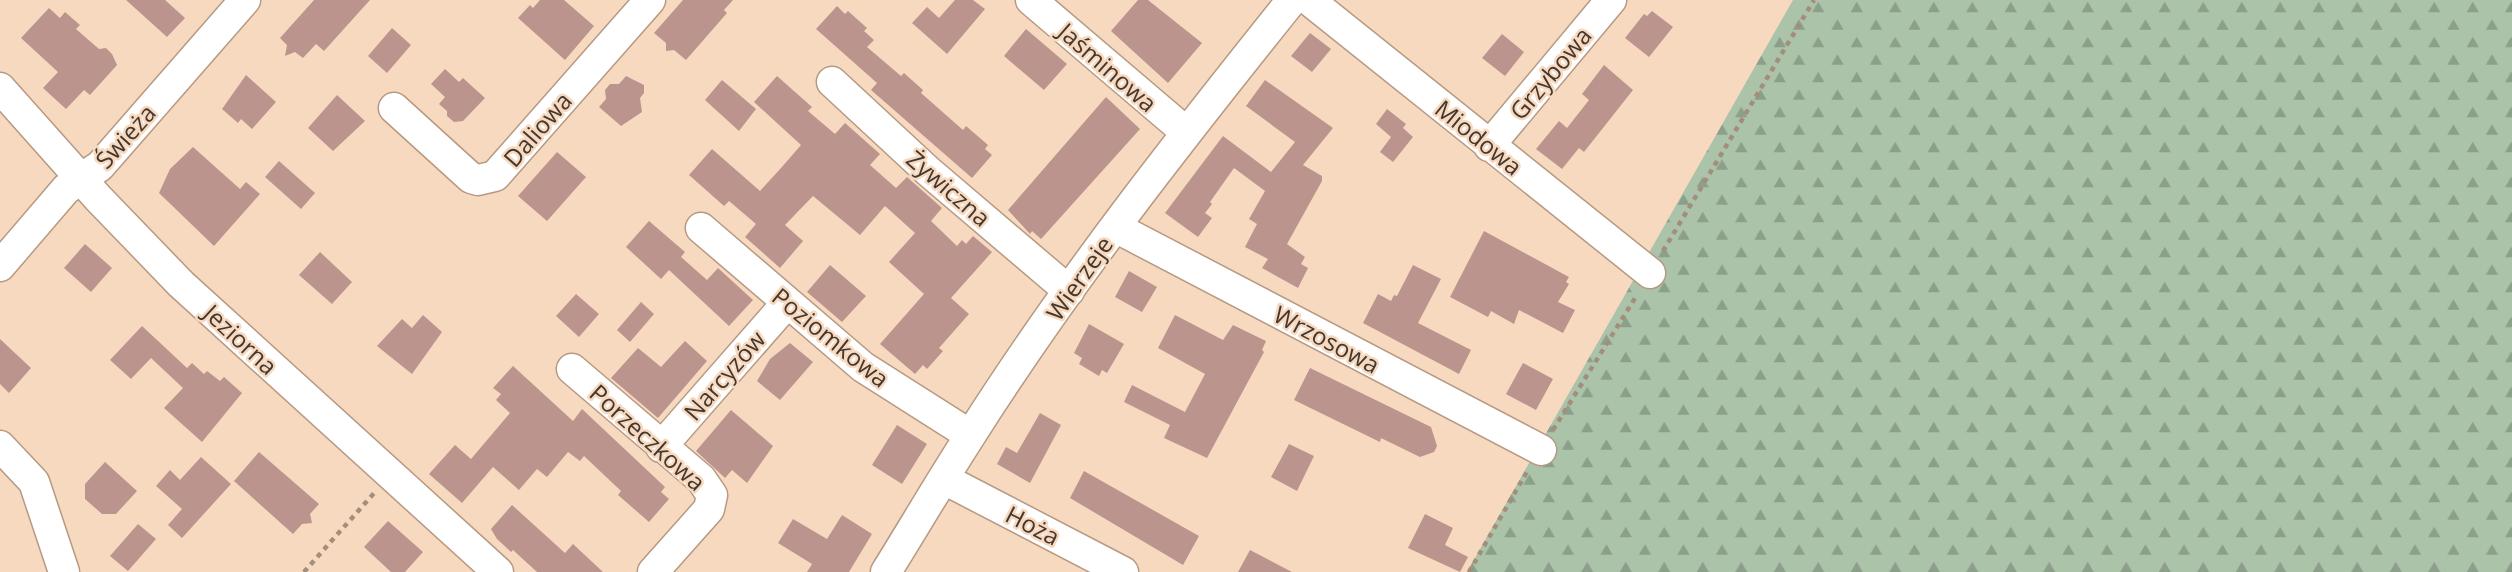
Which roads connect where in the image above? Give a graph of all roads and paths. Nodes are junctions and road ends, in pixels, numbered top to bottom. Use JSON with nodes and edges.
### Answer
{"nodes":[{"id":1,"x":245,"y":0,"type":"edge"},
{"id":2,"x":1031,"y":0,"type":"edge"},
{"id":3,"x":1292,"y":0,"type":"edge"},
{"id":4,"x":1309,"y":0,"type":"edge"},
{"id":5,"x":1611,"y":0,"type":"edge"},
{"id":6,"x":634,"y":5,"type":"edge"},
{"id":7,"x":832,"y":82,"type":"dead end"},
{"id":8,"x":0,"y":88,"type":"edge"},
{"id":9,"x":394,"y":108,"type":"dead end"},
{"id":10,"x":1186,"y":132,"type":"junction"},
{"id":11,"x":1489,"y":146,"type":"junction"},
{"id":12,"x":81,"y":178,"type":"junction"},
{"id":13,"x":1115,"y":227,"type":"junction"},
{"id":14,"x":701,"y":228,"type":"dead end"},
{"id":15,"x":0,"y":266,"type":"edge"},
{"id":16,"x":1650,"y":273,"type":"dead end"},
{"id":17,"x":1069,"y":291,"type":"junction"},
{"id":18,"x":788,"y":303,"type":"junction"},
{"id":19,"x":572,"y":369,"type":"dead end"},
{"id":20,"x":970,"y":435,"type":"junction"},
{"id":21,"x":0,"y":446,"type":"edge"},
{"id":22,"x":661,"y":447,"type":"junction"},
{"id":23,"x":1541,"y":450,"type":"dead end"},
{"id":24,"x":944,"y":479,"type":"junction"},
{"id":25,"x":381,"y":485,"type":"dead end"},
{"id":26,"x":64,"y":572,"type":"edge"},
{"id":27,"x":304,"y":572,"type":"edge"},
{"id":28,"x":498,"y":572,"type":"edge"},
{"id":29,"x":653,"y":572,"type":"edge"},
{"id":30,"x":886,"y":572,"type":"edge"},
{"id":31,"x":1123,"y":572,"type":"edge"}],
"edges":[{"from":1,"to":12,"type":"street","name":"Świeża"},
{"from":2,"to":10,"type":"street","name":"Jaśminowa"},
{"from":3,"to":10,"type":"street","name":"Wierzeje"},
{"from":4,"to":11,"type":"street","name":"Miodowa"},
{"from":5,"to":11,"type":"street","name":"Grzybowa"},
{"from":6,"to":9,"type":"street","name":"Daliowa"},
{"from":7,"to":17,"type":"street","name":"Żywiczna"},
{"from":8,"to":12,"type":"street","name":"Jeziorna"},
{"from":10,"to":13,"type":"street","name":"Wierzeje"},
{"from":11,"to":16,"type":"street","name":"Miodowa"},
{"from":12,"to":15,"type":"street","name":"Świeża"},
{"from":12,"to":28,"type":"street","name":"Jeziorna"},
{"from":13,"to":17,"type":"street","name":"Wierzeje"},
{"from":13,"to":23,"type":"street","name":"Wrzosowa"},
{"from":14,"to":18,"type":"street","name":"Poziomkowa"},
{"from":17,"to":20,"type":"street","name":"Wierzeje"},
{"from":18,"to":20,"type":"street","name":"Poziomkowa"},
{"from":18,"to":22,"type":"street","name":"Narcyzów"},
{"from":19,"to":22,"type":"street","name":"Porzeczkowa"},
{"from":20,"to":24,"type":"street","name":"Wierzeje"},
{"from":21,"to":26,"type":"street"},
{"from":22,"to":29,"type":"street","name":"Porzeczkowa"},
{"from":24,"to":30,"type":"street","name":"Wierzeje"},
{"from":24,"to":31,"type":"street","name":"Hoża"},
{"from":25,"to":27,"type":"path"}]}
